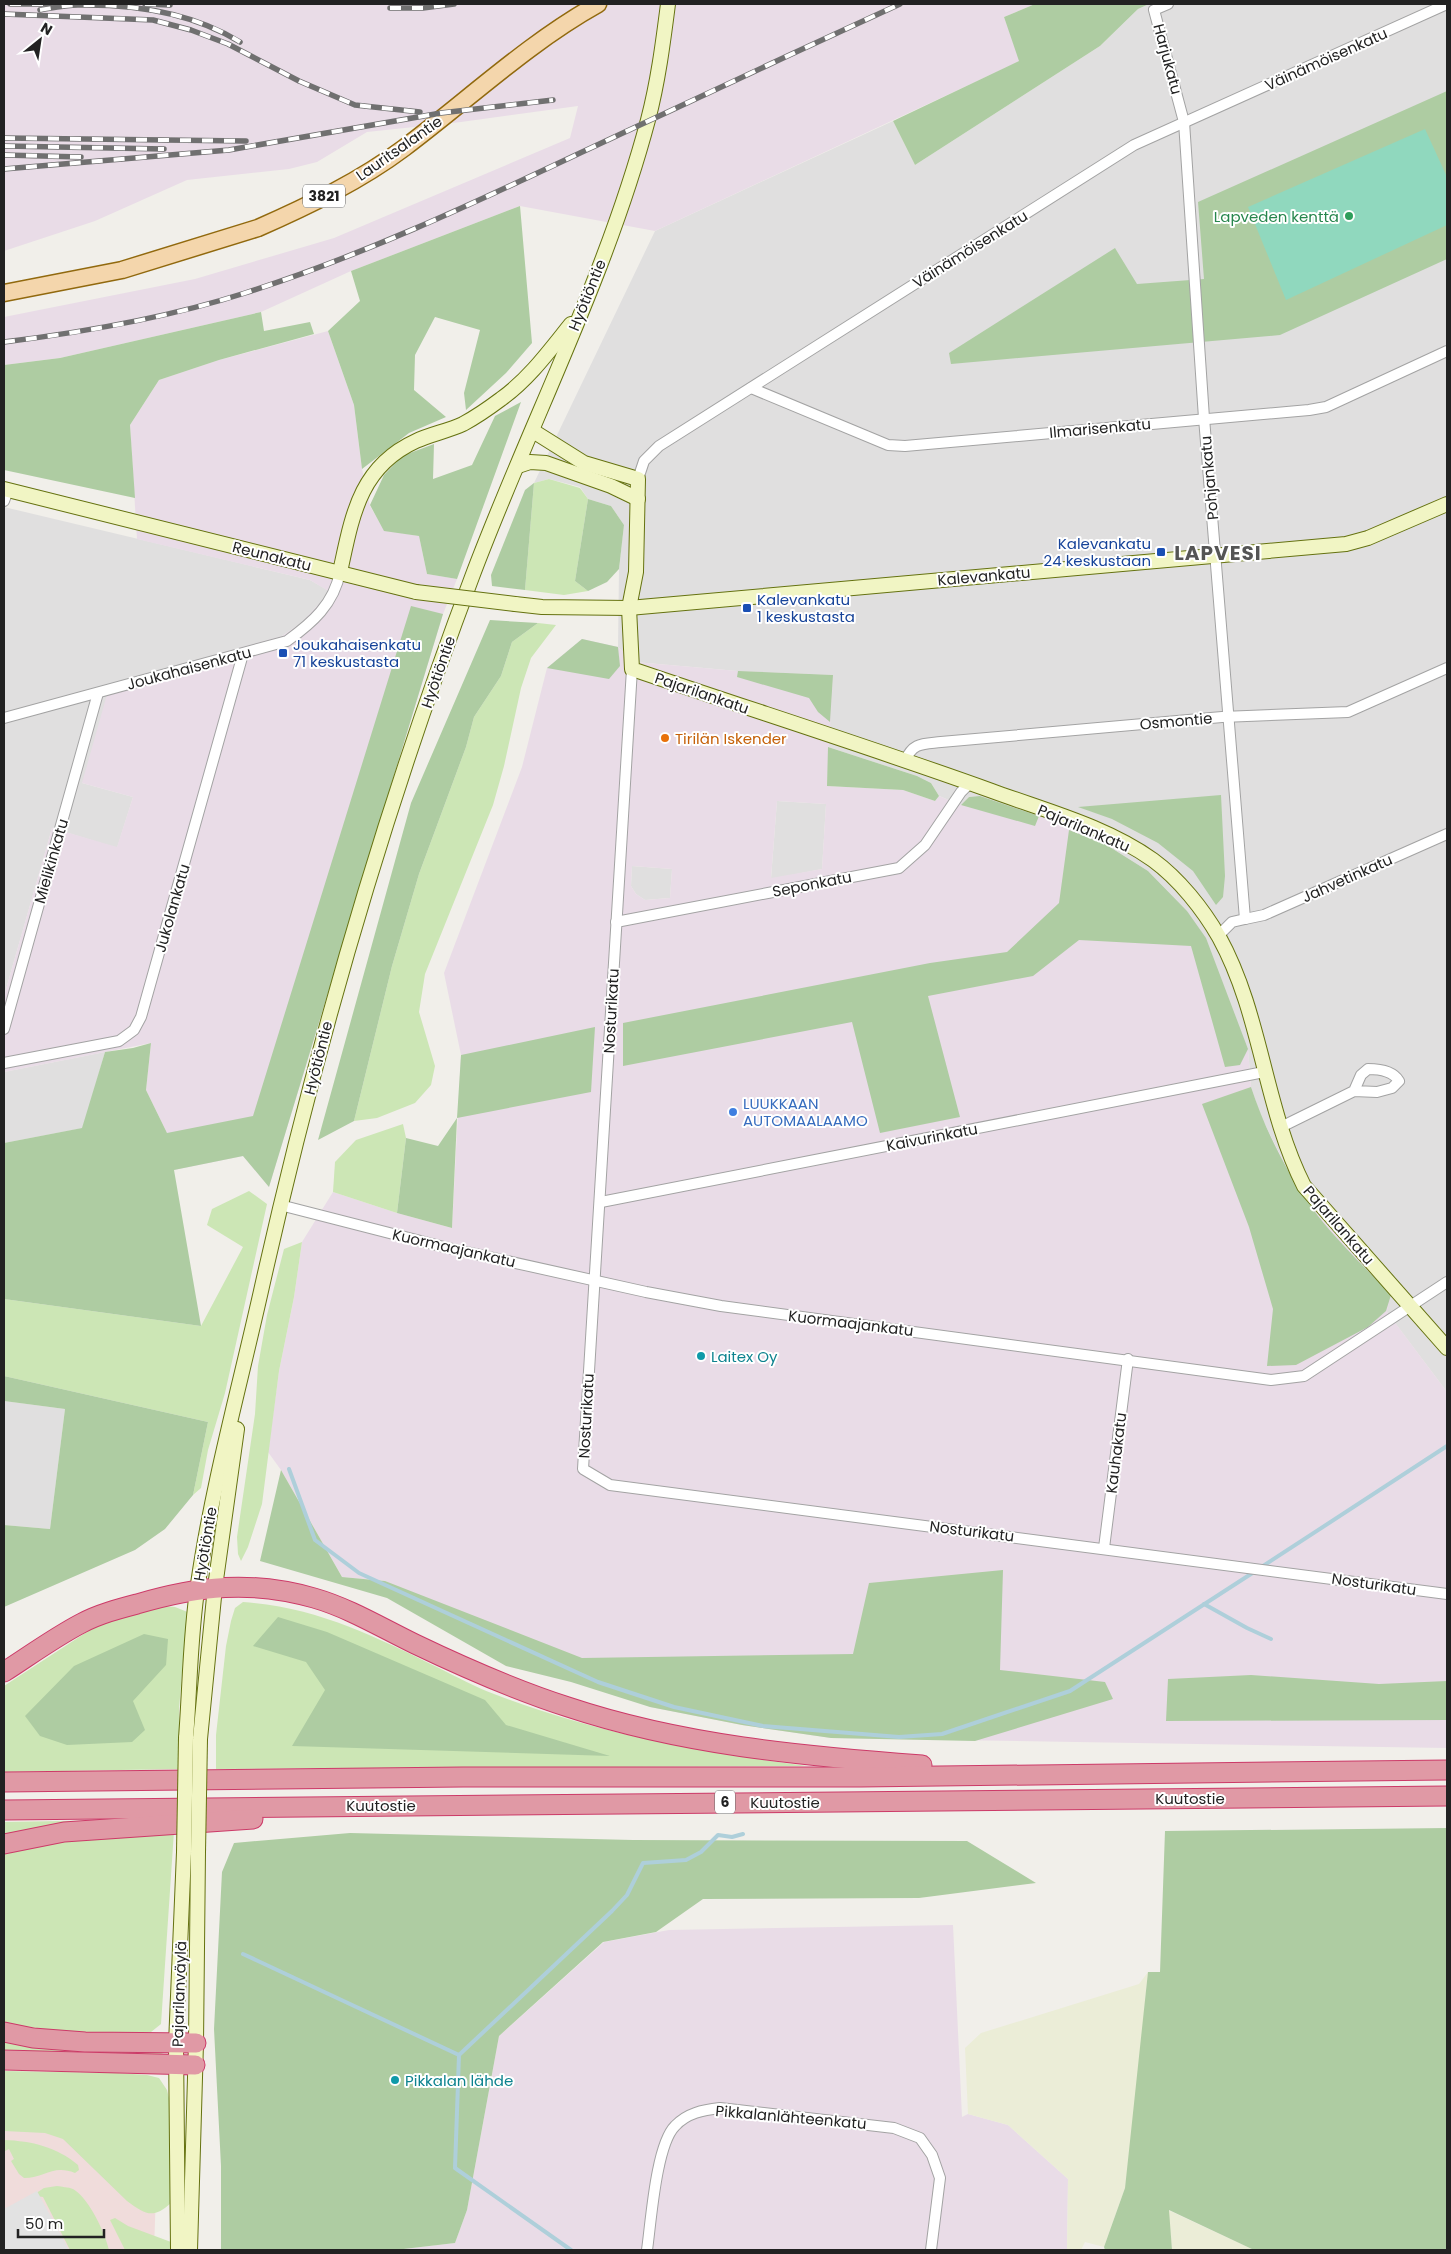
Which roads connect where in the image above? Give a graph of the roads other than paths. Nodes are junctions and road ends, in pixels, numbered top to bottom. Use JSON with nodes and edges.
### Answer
{"nodes":[{"id":1,"x":598,"y":4,"type":"edge"},
{"id":2,"x":668,"y":4,"type":"edge"},
{"id":3,"x":1168,"y":4,"type":"edge"},
{"id":4,"x":1447,"y":4,"type":"edge"},
{"id":5,"x":1184,"y":122,"type":"junction"},
{"id":6,"x":4,"y":293,"type":"edge"},
{"id":7,"x":580,"y":314,"type":"junction"},
{"id":8,"x":1447,"y":351,"type":"edge"},
{"id":9,"x":751,"y":388,"type":"junction"},
{"id":10,"x":1204,"y":418,"type":"junction"},
{"id":11,"x":533,"y":431,"type":"junction"},
{"id":12,"x":518,"y":466,"type":"junction"},
{"id":13,"x":638,"y":479,"type":"junction"},
{"id":14,"x":5,"y":493,"type":"edge"},
{"id":15,"x":638,"y":499,"type":"junction"},
{"id":16,"x":1447,"y":504,"type":"edge"},
{"id":17,"x":1215,"y":556,"type":"junction"},
{"id":18,"x":340,"y":572,"type":"junction"},
{"id":19,"x":542,"y":607,"type":"joint"},
{"id":20,"x":629,"y":608,"type":"junction"},
{"id":21,"x":243,"y":654,"type":"junction"},
{"id":22,"x":1447,"y":668,"type":"edge"},
{"id":23,"x":632,"y":669,"type":"junction"},
{"id":24,"x":98,"y":693,"type":"junction"},
{"id":25,"x":1229,"y":716,"type":"junction"},
{"id":26,"x":4,"y":718,"type":"edge"},
{"id":27,"x":904,"y":761,"type":"junction"},
{"id":28,"x":970,"y":783,"type":"junction"},
{"id":29,"x":1447,"y":834,"type":"edge"},
{"id":30,"x":1245,"y":919,"type":"junction"},
{"id":31,"x":616,"y":922,"type":"junction"},
{"id":32,"x":1218,"y":936,"type":"junction"},
{"id":33,"x":4,"y":1029,"type":"edge"},
{"id":34,"x":4,"y":1063,"type":"edge"},
{"id":35,"x":1264,"y":1072,"type":"junction"},
{"id":36,"x":1354,"y":1091,"type":"dead end"},
{"id":37,"x":1280,"y":1127,"type":"junction"},
{"id":38,"x":601,"y":1202,"type":"junction"},
{"id":39,"x":280,"y":1205,"type":"junction"},
{"id":40,"x":593,"y":1280,"type":"junction"},
{"id":41,"x":1447,"y":1282,"type":"edge"},
{"id":42,"x":1410,"y":1306,"type":"junction"},
{"id":43,"x":1447,"y":1348,"type":"edge"},
{"id":44,"x":1128,"y":1359,"type":"junction"},
{"id":45,"x":1104,"y":1548,"type":"junction"},
{"id":46,"x":206,"y":1588,"type":"junction"},
{"id":47,"x":1447,"y":1594,"type":"edge"},
{"id":48,"x":4,"y":1672,"type":"edge"},
{"id":49,"x":193,"y":1738,"type":"junction"},
{"id":50,"x":1447,"y":1770,"type":"edge"},
{"id":51,"x":1218,"y":1772,"type":"junction"},
{"id":52,"x":4,"y":1782,"type":"edge"},
{"id":53,"x":1447,"y":1796,"type":"edge"},
{"id":54,"x":706,"y":1802,"type":"junction"},
{"id":55,"x":4,"y":1810,"type":"edge"},
{"id":56,"x":4,"y":1844,"type":"edge"},
{"id":57,"x":4,"y":2032,"type":"edge"},
{"id":58,"x":196,"y":2043,"type":"junction"},
{"id":59,"x":176,"y":2044,"type":"junction"},
{"id":60,"x":4,"y":2060,"type":"edge"},
{"id":61,"x":186,"y":2064,"type":"junction"},
{"id":62,"x":178,"y":2250,"type":"edge"},
{"id":63,"x":190,"y":2250,"type":"edge"},
{"id":64,"x":647,"y":2250,"type":"edge"},
{"id":65,"x":931,"y":2250,"type":"edge"}],
"edges":[{"from":1,"to":6,"type":"main road","name":"Lauritsalantie","number":"3821"},
{"from":2,"to":7,"type":"main road","name":"Hyötiöntie"},
{"from":3,"to":5,"type":"street","name":"Harjukatu"},
{"from":4,"to":5,"type":"street","name":"Väinämöisenkatu"},
{"from":5,"to":9,"type":"street","name":"Väinämöisenkatu"},
{"from":5,"to":10,"type":"street","name":"Pohjankatu"},
{"from":7,"to":11,"type":"main road","name":"Hyötiöntie"},
{"from":7,"to":18,"type":"main road"},
{"from":8,"to":10,"type":"street","name":"Ilmarisenkatu"},
{"from":9,"to":10,"type":"street","name":"Ilmarisenkatu"},
{"from":9,"to":13,"type":"street","name":"Väinämöisenkatu"},
{"from":10,"to":17,"type":"street","name":"Pohjankatu"},
{"from":11,"to":12,"type":"main road","name":"Hyötiöntie"},
{"from":11,"to":13,"type":"main road"},
{"from":12,"to":15,"type":"main road"},
{"from":12,"to":39,"type":"main road","name":"Hyötiöntie"},
{"from":13,"to":15,"type":"main road","name":"Väinämöisenkatu"},
{"from":14,"to":18,"type":"main road","name":"Reunakatu"},
{"from":15,"to":20,"type":"main road","name":"Väinämöisenkatu"},
{"from":16,"to":17,"type":"main road","name":"Kalevankatu"},
{"from":17,"to":20,"type":"main road","name":"Kalevankatu"},
{"from":17,"to":25,"type":"street","name":"Pohjankatu"},
{"from":18,"to":19,"type":"main road","name":"Reunakatu","bridge":true},
{"from":18,"to":21,"type":"street","name":"Joukahaisenkatu"},
{"from":19,"to":20,"type":"main road","name":"Kalevankatu"},
{"from":20,"to":23,"type":"main road","name":"Nosturikatu"},
{"from":21,"to":24,"type":"street","name":"Joukahaisenkatu"},
{"from":21,"to":34,"type":"street","name":"Jukolankatu"},
{"from":22,"to":25,"type":"street","name":"Osmontie"},
{"from":23,"to":27,"type":"main road","name":"Pajarilankatu"},
{"from":23,"to":31,"type":"street","name":"Nosturikatu"},
{"from":24,"to":26,"type":"street","name":"Joukahaisenkatu"},
{"from":24,"to":33,"type":"street","name":"Mielikinkatu"},
{"from":25,"to":27,"type":"street","name":"Osmontie"},
{"from":25,"to":30,"type":"street","name":"Pohjankatu"},
{"from":27,"to":28,"type":"main road","name":"Pajarilankatu"},
{"from":28,"to":31,"type":"street","name":"Seponkatu"},
{"from":28,"to":32,"type":"main road","name":"Pajarilankatu"},
{"from":29,"to":30,"type":"street","name":"Jahvetinkatu"},
{"from":30,"to":32,"type":"street"},
{"from":31,"to":38,"type":"street","name":"Nosturikatu"},
{"from":32,"to":35,"type":"main road","name":"Pajarilankatu"},
{"from":35,"to":37,"type":"main road","name":"Pajarilankatu"},
{"from":35,"to":38,"type":"street","name":"Kaivurinkatu"},
{"from":36,"to":37,"type":"street"},
{"from":37,"to":42,"type":"main road","name":"Pajarilankatu"},
{"from":38,"to":40,"type":"street","name":"Nosturikatu"},
{"from":39,"to":40,"type":"street","name":"Kuormaajankatu"},
{"from":39,"to":46,"type":"main road","name":"Hyötiöntie"},
{"from":40,"to":44,"type":"street","name":"Kuormaajankatu"},
{"from":40,"to":45,"type":"street","name":"Nosturikatu"},
{"from":41,"to":42,"type":"street","name":"Kuormaajankatu"},
{"from":42,"to":43,"type":"main road","name":"Pajarilankatu"},
{"from":42,"to":44,"type":"street","name":"Kuormaajankatu"},
{"from":44,"to":45,"type":"street","name":"Kauhakatu"},
{"from":45,"to":47,"type":"street","name":"Nosturikatu"},
{"from":46,"to":48,"type":"highway"},
{"from":46,"to":49,"type":"main road","name":"Hyötiöntie"},
{"from":46,"to":51,"type":"highway"},
{"from":49,"to":58,"type":"main road","name":"Pajarilanväylä","bridge":true},
{"from":49,"to":59,"type":"main road","name":"Pajarilanväylä","bridge":true},
{"from":50,"to":51,"type":"highway","name":"Kuutostie","number":"6"},
{"from":51,"to":52,"type":"highway","name":"Kuutostie","number":"6"},
{"from":53,"to":54,"type":"highway","name":"Kuutostie","number":"6"},
{"from":54,"to":55,"type":"highway","name":"Kuutostie","number":"6"},
{"from":54,"to":56,"type":"highway"},
{"from":57,"to":59,"type":"highway"},
{"from":58,"to":59,"type":"highway"},
{"from":58,"to":61,"type":"main road","name":"Pajarilanväylä"},
{"from":59,"to":61,"type":"main road","name":"Pajarilanväylä"},
{"from":60,"to":61,"type":"highway"},
{"from":61,"to":62,"type":"main road","name":"Pajarilanväylä"},
{"from":61,"to":63,"type":"main road","name":"Pajarilanväylä"},
{"from":64,"to":65,"type":"street","name":"Pikkalanlähteenkatu"}]}
